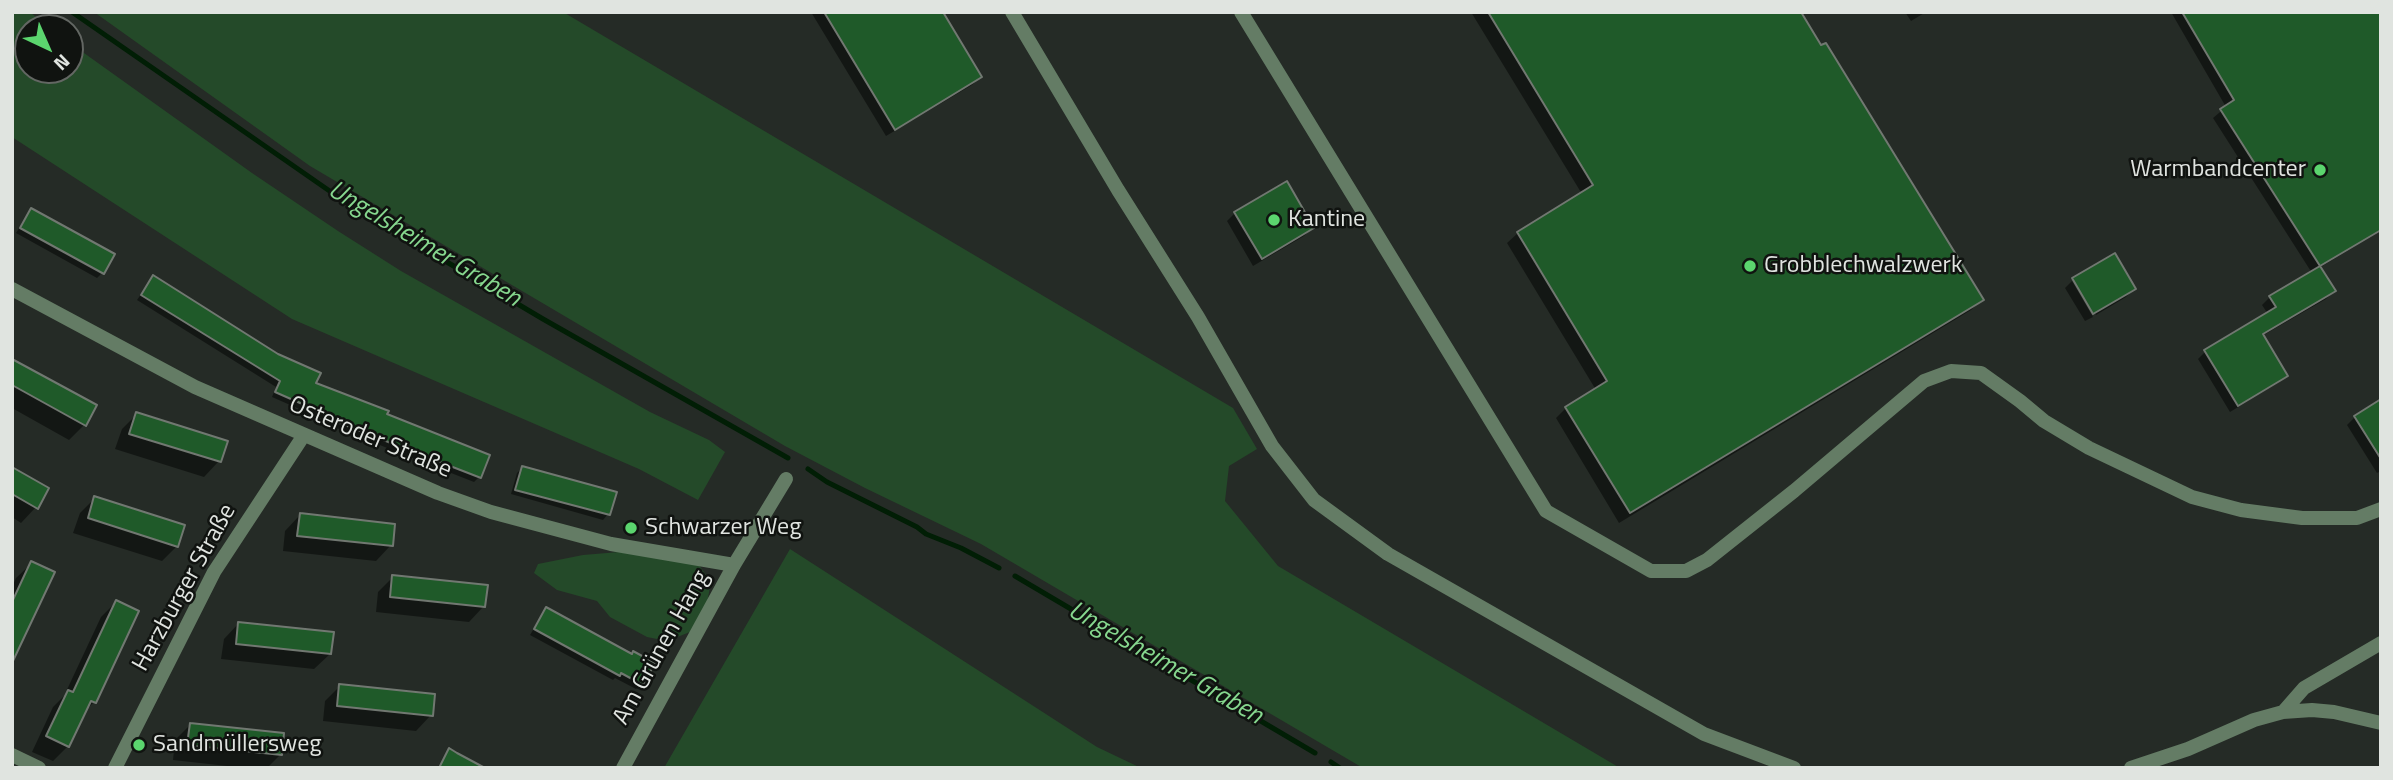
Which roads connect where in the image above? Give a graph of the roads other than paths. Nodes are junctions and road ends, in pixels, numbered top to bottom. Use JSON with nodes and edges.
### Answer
{"nodes":[{"id":1,"x":1012,"y":12,"type":"edge"},
{"id":2,"x":1241,"y":12,"type":"edge"},
{"id":3,"x":12,"y":289,"type":"edge"},
{"id":4,"x":304,"y":435,"type":"junction"},
{"id":5,"x":786,"y":480,"type":"dead end"},
{"id":6,"x":2381,"y":509,"type":"edge"},
{"id":7,"x":734,"y":565,"type":"junction"},
{"id":8,"x":2381,"y":643,"type":"edge"},
{"id":9,"x":2283,"y":712,"type":"junction"},
{"id":10,"x":2381,"y":723,"type":"edge"},
{"id":11,"x":12,"y":755,"type":"edge"},
{"id":12,"x":39,"y":768,"type":"edge"},
{"id":13,"x":115,"y":768,"type":"edge"},
{"id":14,"x":623,"y":768,"type":"edge"},
{"id":15,"x":1794,"y":768,"type":"edge"},
{"id":16,"x":2131,"y":768,"type":"edge"}],
"edges":[{"from":1,"to":15,"type":"street"},
{"from":2,"to":6,"type":"street"},
{"from":3,"to":4,"type":"street","name":"Osteroder Straße"},
{"from":4,"to":7,"type":"street","name":"Osteroder Straße"},
{"from":4,"to":13,"type":"street","name":"Harzburger Straße"},
{"from":5,"to":7,"type":"street","name":"Am Grünen Hang"},
{"from":7,"to":14,"type":"street","name":"Am Grünen Hang"},
{"from":8,"to":9,"type":"street"},
{"from":9,"to":10,"type":"street"},
{"from":9,"to":16,"type":"street"},
{"from":11,"to":12,"type":"street"}]}
